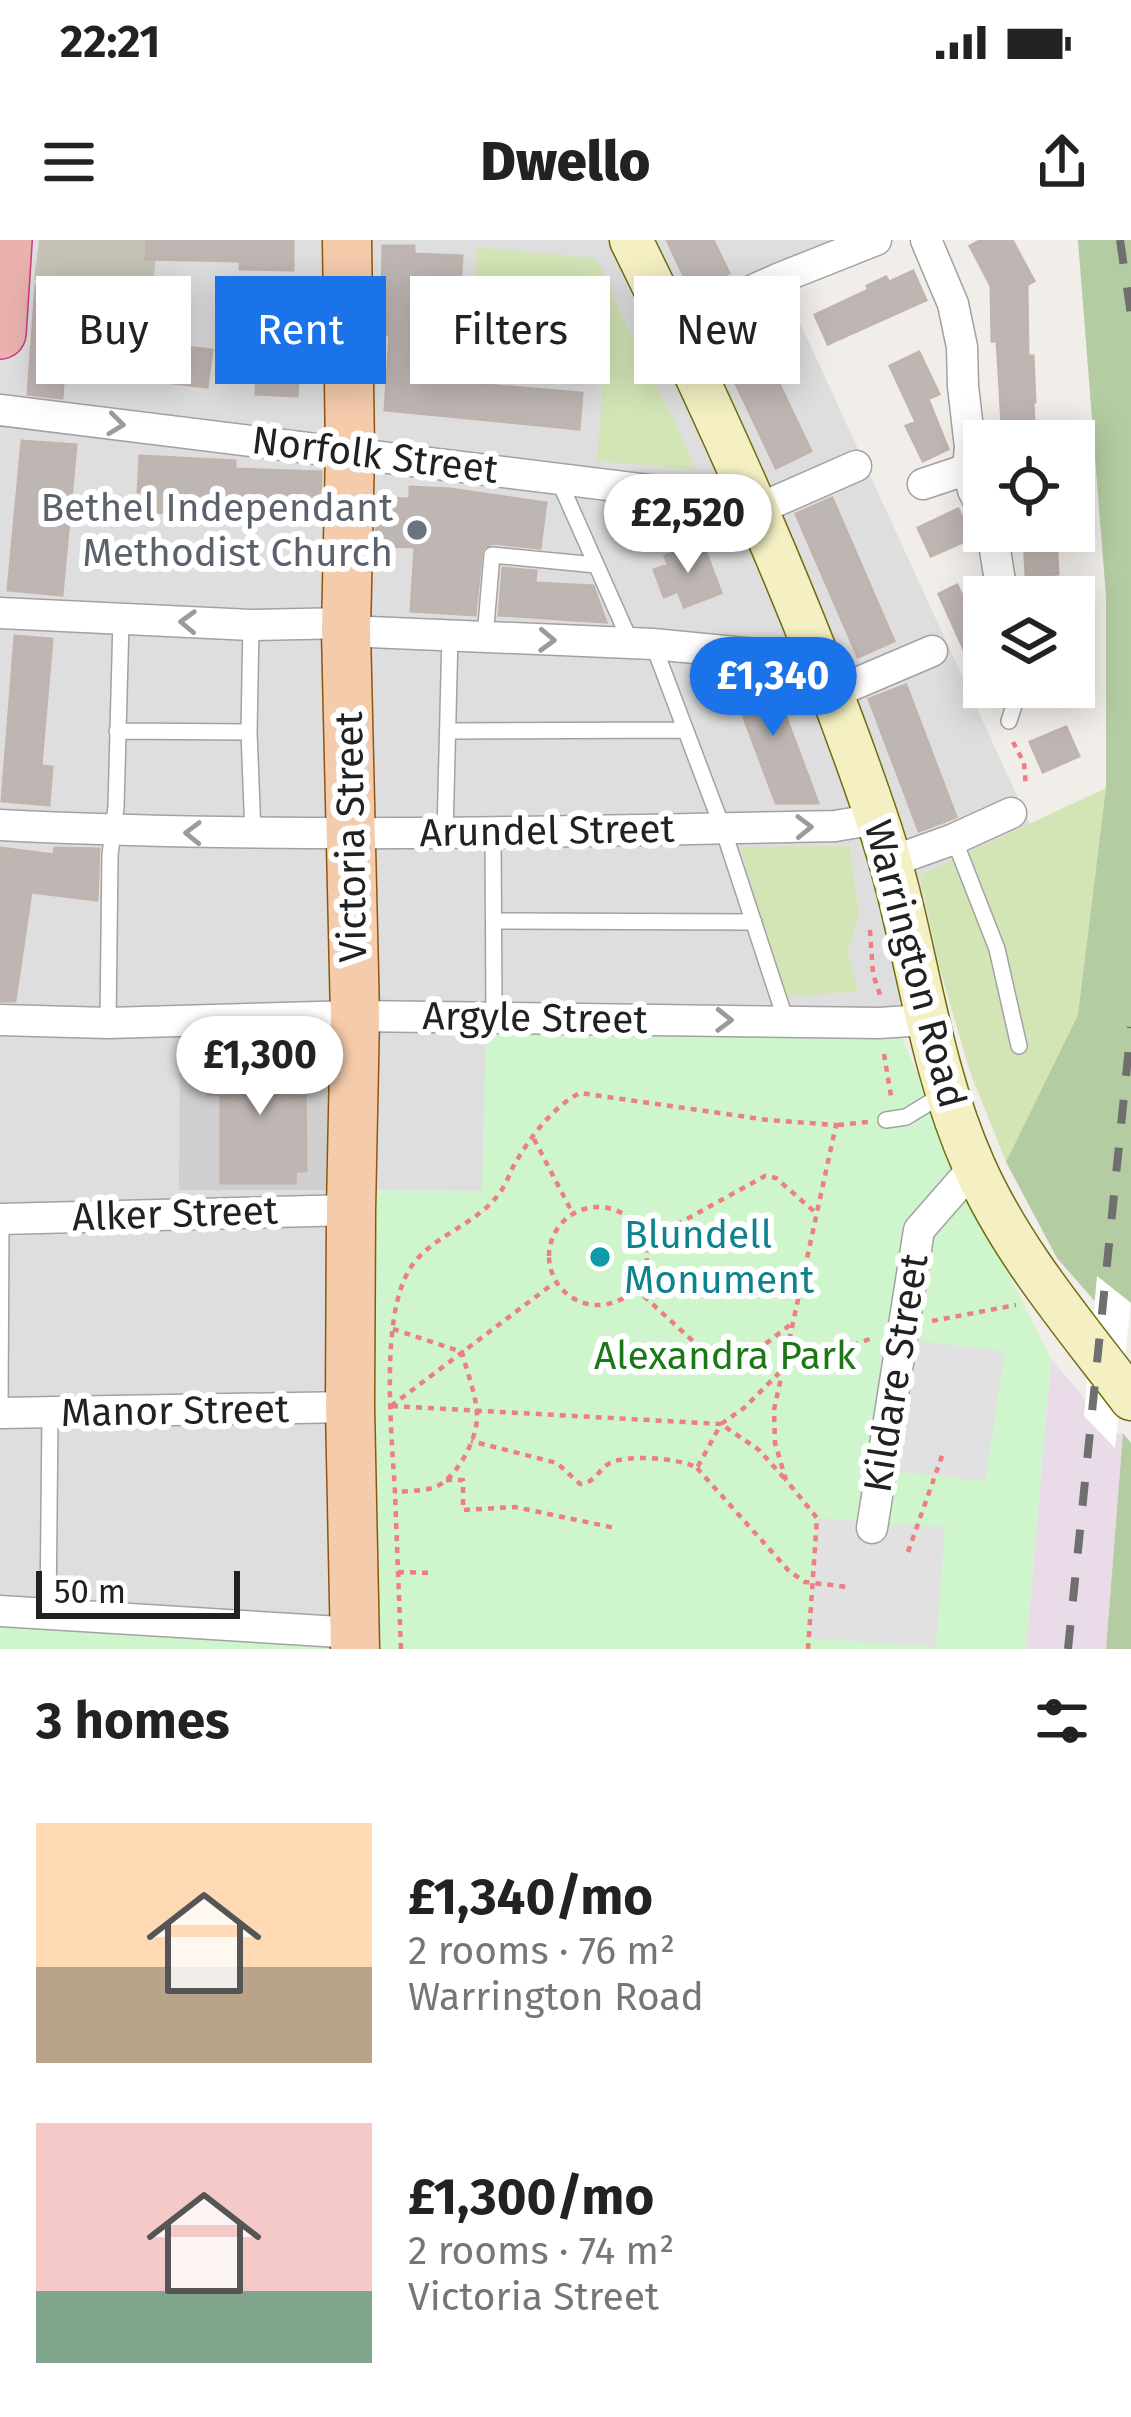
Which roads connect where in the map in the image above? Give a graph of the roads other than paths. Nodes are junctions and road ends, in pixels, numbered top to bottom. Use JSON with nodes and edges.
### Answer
{"nodes":[{"id":1,"x":6,"y":240,"type":"edge"},
{"id":2,"x":347,"y":240,"type":"edge"},
{"id":3,"x":631,"y":240,"type":"edge"},
{"id":4,"x":876,"y":240,"type":"edge"},
{"id":5,"x":926,"y":240,"type":"edge"},
{"id":6,"x":649,"y":276,"type":"edge"},
{"id":7,"x":785,"y":276,"type":"edge"},
{"id":8,"x":0,"y":333,"type":"edge"},
{"id":9,"x":699,"y":384,"type":"edge"},
{"id":10,"x":0,"y":410,"type":"edge"},
{"id":11,"x":967,"y":420,"type":"edge"},
{"id":12,"x":350,"y":452,"type":"junction"},
{"id":13,"x":856,"y":466,"type":"dead end"},
{"id":14,"x":963,"y":472,"type":"edge"},
{"id":15,"x":558,"y":478,"type":"junction"},
{"id":16,"x":923,"y":484,"type":"dead end"},
{"id":17,"x":753,"y":502,"type":"junction"},
{"id":18,"x":596,"y":565,"type":"junction"},
{"id":19,"x":0,"y":614,"type":"edge"},
{"id":20,"x":121,"y":620,"type":"junction"},
{"id":21,"x":251,"y":625,"type":"junction"},
{"id":22,"x":346,"y":627,"type":"junction"},
{"id":23,"x":450,"y":635,"type":"junction"},
{"id":24,"x":485,"y":637,"type":"junction"},
{"id":25,"x":642,"y":644,"type":"junction"},
{"id":26,"x":812,"y":646,"type":"junction"},
{"id":27,"x":932,"y":651,"type":"dead end"},
{"id":28,"x":831,"y":694,"type":"junction"},
{"id":29,"x":1013,"y":708,"type":"edge"},
{"id":30,"x":1009,"y":721,"type":"road end"},
{"id":31,"x":448,"y":730,"type":"junction"},
{"id":32,"x":685,"y":730,"type":"junction"},
{"id":33,"x":117,"y":731,"type":"junction"},
{"id":34,"x":248,"y":732,"type":"junction"},
{"id":35,"x":1011,"y":813,"type":"road end"},
{"id":36,"x":878,"y":819,"type":"junction"},
{"id":37,"x":0,"y":825,"type":"edge"},
{"id":38,"x":723,"y":829,"type":"junction"},
{"id":39,"x":114,"y":831,"type":"junction"},
{"id":40,"x":494,"y":832,"type":"junction"},
{"id":41,"x":446,"y":833,"type":"junction"},
{"id":42,"x":253,"y":834,"type":"junction"},
{"id":43,"x":352,"y":835,"type":"junction"},
{"id":44,"x":954,"y":839,"type":"junction"},
{"id":45,"x":890,"y":862,"type":"junction"},
{"id":46,"x":494,"y":921,"type":"junction"},
{"id":47,"x":754,"y":922,"type":"junction"},
{"id":48,"x":355,"y":1016,"type":"junction"},
{"id":49,"x":494,"y":1018,"type":"junction"},
{"id":50,"x":0,"y":1020,"type":"edge"},
{"id":51,"x":926,"y":1020,"type":"junction"},
{"id":52,"x":786,"y":1021,"type":"junction"},
{"id":53,"x":108,"y":1023,"type":"junction"},
{"id":54,"x":1018,"y":1046,"type":"dead end"},
{"id":55,"x":946,"y":1092,"type":"junction"},
{"id":56,"x":886,"y":1120,"type":"road end"},
{"id":57,"x":974,"y":1167,"type":"junction"},
{"id":58,"x":350,"y":1210,"type":"junction"},
{"id":59,"x":0,"y":1219,"type":"edge"},
{"id":60,"x":1131,"y":1399,"type":"edge"},
{"id":61,"x":371,"y":1406,"type":"junction"},
{"id":62,"x":0,"y":1413,"type":"edge"},
{"id":63,"x":50,"y":1414,"type":"junction"},
{"id":64,"x":872,"y":1528,"type":"dead end"},
{"id":65,"x":0,"y":1611,"type":"edge"},
{"id":66,"x":47,"y":1614,"type":"junction"},
{"id":67,"x":355,"y":1641,"type":"edge"}],
"edges":[{"from":1,"to":8,"type":"highway"},
{"from":2,"to":12,"type":"main road","name":"Victoria Street"},
{"from":3,"to":6,"type":"main road","name":"Warrington Road"},
{"from":4,"to":7,"type":"street"},
{"from":5,"to":11,"type":"street"},
{"from":9,"to":17,"type":"main road","name":"Warrington Road"},
{"from":10,"to":12,"type":"street","name":"Norfolk Street","one_way":true},
{"from":12,"to":15,"type":"street","name":"Norfolk Street"},
{"from":12,"to":22,"type":"main road","name":"Victoria Street"},
{"from":13,"to":17,"type":"street"},
{"from":14,"to":16,"type":"street"},
{"from":15,"to":17,"type":"street","name":"Norfolk Street"},
{"from":15,"to":18,"type":"lane"},
{"from":17,"to":26,"type":"main road","name":"Warrington Road"},
{"from":18,"to":24,"type":"lane"},
{"from":18,"to":25,"type":"lane"},
{"from":19,"to":20,"type":"street"},
{"from":21,"to":20,"type":"street","one_way":true},
{"from":20,"to":33,"type":"lane"},
{"from":21,"to":22,"type":"street"},
{"from":21,"to":34,"type":"lane"},
{"from":22,"to":23,"type":"street"},
{"from":22,"to":43,"type":"main road","name":"Victoria Street"},
{"from":23,"to":24,"type":"street"},
{"from":23,"to":31,"type":"lane"},
{"from":24,"to":25,"type":"street","one_way":true},
{"from":25,"to":26,"type":"street"},
{"from":25,"to":32,"type":"lane"},
{"from":26,"to":28,"type":"main road","name":"Warrington Road"},
{"from":27,"to":28,"type":"street"},
{"from":28,"to":36,"type":"main road","name":"Warrington Road"},
{"from":29,"to":30,"type":"lane"},
{"from":31,"to":32,"type":"lane"},
{"from":31,"to":41,"type":"lane"},
{"from":32,"to":38,"type":"lane"},
{"from":33,"to":34,"type":"lane"},
{"from":33,"to":39,"type":"lane"},
{"from":34,"to":42,"type":"lane"},
{"from":35,"to":44,"type":"street"},
{"from":38,"to":36,"type":"street","name":"Arundel Street","one_way":true},
{"from":36,"to":45,"type":"main road","name":"Warrington Road"},
{"from":37,"to":39,"type":"street","name":"Arundel Street"},
{"from":38,"to":40,"type":"street","name":"Arundel Street"},
{"from":38,"to":47,"type":"lane"},
{"from":42,"to":39,"type":"street","name":"Arundel Street","one_way":true},
{"from":39,"to":53,"type":"lane"},
{"from":40,"to":41,"type":"street","name":"Arundel Street"},
{"from":40,"to":46,"type":"lane"},
{"from":41,"to":43,"type":"street","name":"Arundel Street"},
{"from":42,"to":43,"type":"street","name":"Arundel Street"},
{"from":43,"to":48,"type":"main road","name":"Victoria Street"},
{"from":44,"to":45,"type":"street"},
{"from":44,"to":54,"type":"lane"},
{"from":45,"to":51,"type":"main road","name":"Warrington Road"},
{"from":46,"to":47,"type":"lane"},
{"from":46,"to":49,"type":"lane"},
{"from":47,"to":52,"type":"lane"},
{"from":48,"to":49,"type":"street","name":"Argyle Street"},
{"from":48,"to":53,"type":"street","name":"Argyle Street"},
{"from":48,"to":58,"type":"main road","name":"Victoria Street"},
{"from":49,"to":52,"type":"street","name":"Argyle Street","one_way":true},
{"from":50,"to":53,"type":"street","name":"Argyle Street"},
{"from":51,"to":52,"type":"street","name":"Argyle Street"},
{"from":51,"to":55,"type":"main road","name":"Warrington Road"},
{"from":55,"to":56,"type":"lane"},
{"from":55,"to":57,"type":"main road","name":"Warrington Road"},
{"from":57,"to":60,"type":"main road","name":"Warrington Road"},
{"from":57,"to":64,"type":"street","name":"Kildare Street"},
{"from":58,"to":59,"type":"street","name":"Alker Street"},
{"from":58,"to":61,"type":"main road","name":"Victoria Street"},
{"from":59,"to":62,"type":"lane"},
{"from":61,"to":63,"type":"street","name":"Manor Street"},
{"from":61,"to":67,"type":"main road","name":"Victoria Street"},
{"from":62,"to":63,"type":"street","name":"Manor Street"},
{"from":63,"to":66,"type":"lane"},
{"from":65,"to":66,"type":"street"},
{"from":66,"to":67,"type":"street"}]}
